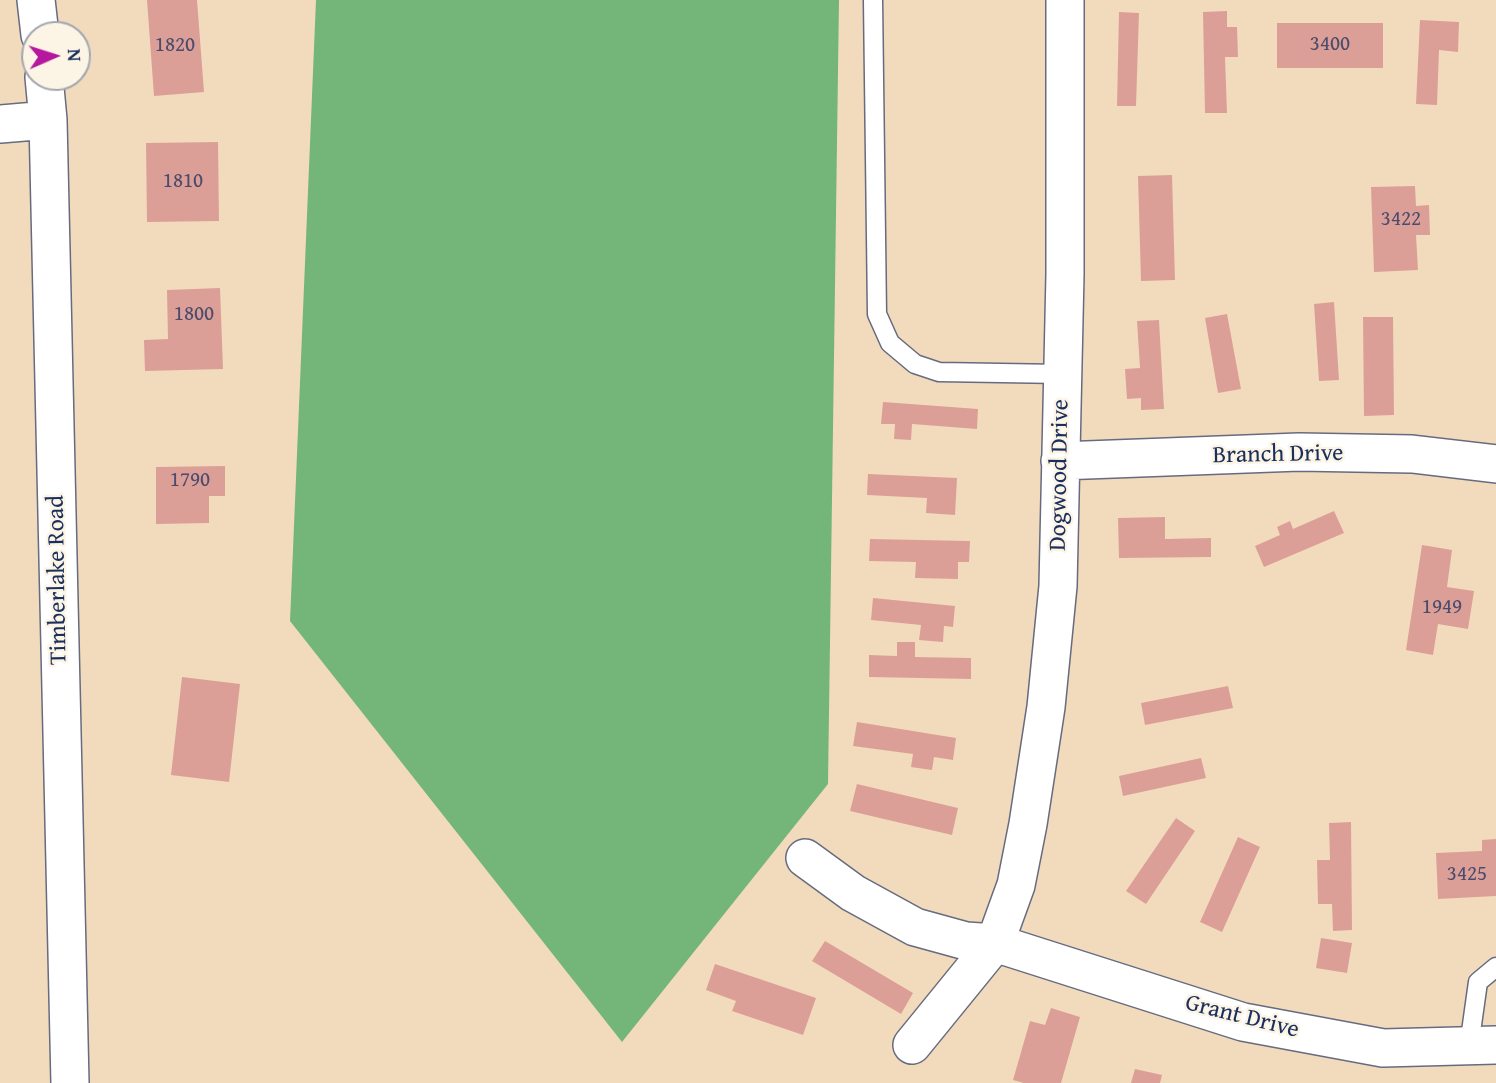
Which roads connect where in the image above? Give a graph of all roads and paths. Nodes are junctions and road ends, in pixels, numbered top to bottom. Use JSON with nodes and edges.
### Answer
{"nodes":[{"id":1,"x":36,"y":0,"type":"edge"},
{"id":2,"x":873,"y":0,"type":"edge"},
{"id":3,"x":1065,"y":0,"type":"edge"},
{"id":4,"x":38,"y":21,"type":"edge"},
{"id":5,"x":45,"y":91,"type":"edge"},
{"id":6,"x":48,"y":120,"type":"junction"},
{"id":7,"x":0,"y":124,"type":"edge"},
{"id":8,"x":1062,"y":374,"type":"junction"},
{"id":9,"x":1060,"y":461,"type":"junction"},
{"id":10,"x":1496,"y":464,"type":"edge"},
{"id":11,"x":805,"y":858,"type":"dead end"},
{"id":12,"x":995,"y":943,"type":"junction"},
{"id":13,"x":1496,"y":967,"type":"edge"},
{"id":14,"x":912,"y":1045,"type":"dead end"},
{"id":15,"x":1482,"y":1046,"type":"edge"},
{"id":16,"x":70,"y":1083,"type":"edge"}],
"edges":[{"from":1,"to":4,"type":"street"},
{"from":2,"to":8,"type":"lane"},
{"from":3,"to":8,"type":"street","name":"Dogwood Drive"},
{"from":5,"to":6,"type":"street","name":"Timberlake Road"},
{"from":6,"to":7,"type":"street"},
{"from":6,"to":16,"type":"street","name":"Timberlake Road"},
{"from":8,"to":9,"type":"street","name":"Dogwood Drive"},
{"from":9,"to":10,"type":"street","name":"Branch Drive"},
{"from":9,"to":12,"type":"street","name":"Dogwood Drive"},
{"from":11,"to":12,"type":"street"},
{"from":12,"to":14,"type":"street","name":"Dogwood Drive"},
{"from":12,"to":15,"type":"street","name":"Grant Drive"},
{"from":13,"to":15,"type":"lane"}]}
